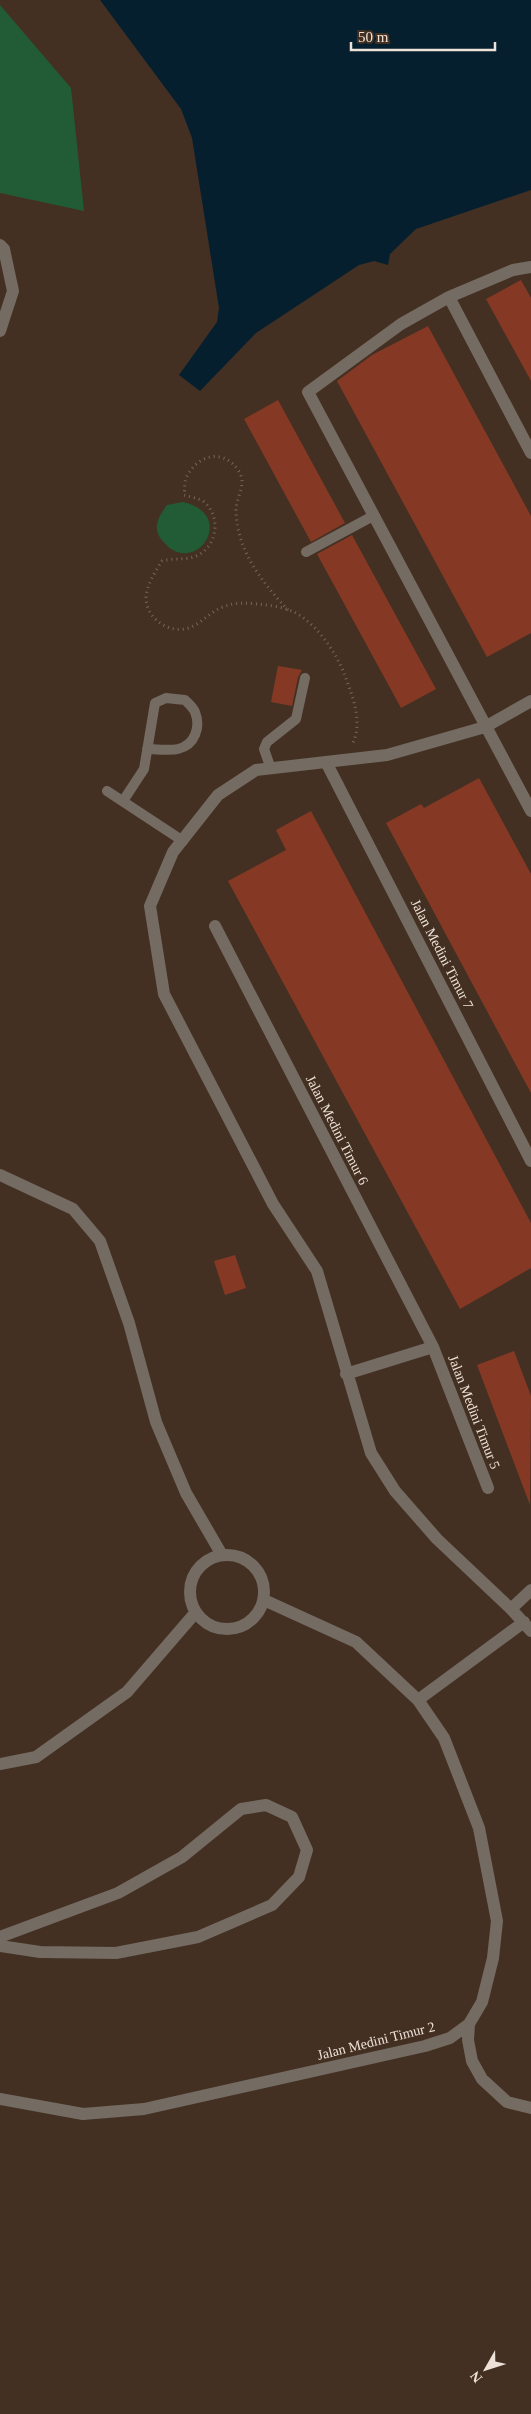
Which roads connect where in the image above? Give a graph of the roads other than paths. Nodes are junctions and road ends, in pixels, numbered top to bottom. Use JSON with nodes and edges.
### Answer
{"nodes":[{"id":1,"x":0,"y":245,"type":"edge"},
{"id":2,"x":531,"y":267,"type":"edge"},
{"id":3,"x":449,"y":297,"type":"junction"},
{"id":4,"x":0,"y":331,"type":"edge"},
{"id":5,"x":531,"y":453,"type":"edge"},
{"id":6,"x":373,"y":516,"type":"junction"},
{"id":7,"x":306,"y":552,"type":"dead end"},
{"id":8,"x":305,"y":678,"type":"dead end"},
{"id":9,"x":531,"y":701,"type":"edge"},
{"id":10,"x":485,"y":727,"type":"junction"},
{"id":11,"x":147,"y":749,"type":"junction"},
{"id":12,"x":326,"y":762,"type":"junction"},
{"id":13,"x":271,"y":769,"type":"junction"},
{"id":14,"x":107,"y":791,"type":"dead end"},
{"id":15,"x":123,"y":801,"type":"junction"},
{"id":16,"x":531,"y":811,"type":"edge"},
{"id":17,"x":183,"y":841,"type":"junction"},
{"id":18,"x":215,"y":926,"type":"dead end"},
{"id":19,"x":531,"y":1161,"type":"edge"},
{"id":20,"x":0,"y":1175,"type":"edge"},
{"id":21,"x":433,"y":1347,"type":"junction"},
{"id":22,"x":346,"y":1374,"type":"junction"},
{"id":23,"x":488,"y":1488,"type":"dead end"},
{"id":24,"x":222,"y":1555,"type":"junction"},
{"id":25,"x":531,"y":1590,"type":"edge"},
{"id":26,"x":264,"y":1600,"type":"junction"},
{"id":27,"x":511,"y":1609,"type":"junction"},
{"id":28,"x":196,"y":1612,"type":"junction"},
{"id":29,"x":527,"y":1626,"type":"edge"},
{"id":30,"x":418,"y":1700,"type":"junction"},
{"id":31,"x":0,"y":1764,"type":"edge"},
{"id":32,"x":0,"y":1937,"type":"edge"},
{"id":33,"x":0,"y":1946,"type":"edge"},
{"id":34,"x":469,"y":2024,"type":"junction"},
{"id":35,"x":0,"y":2099,"type":"edge"},
{"id":36,"x":531,"y":2108,"type":"edge"}],
"edges":[{"from":1,"to":4,"type":"street"},
{"from":2,"to":3,"type":"street"},
{"from":3,"to":5,"type":"street"},
{"from":3,"to":6,"type":"street"},
{"from":6,"to":7,"type":"lane"},
{"from":6,"to":10,"type":"street"},
{"from":8,"to":13,"type":"lane"},
{"from":9,"to":10,"type":"street"},
{"from":10,"to":12,"type":"street"},
{"from":10,"to":16,"type":"street"},
{"from":11,"to":11,"type":"lane"},
{"from":11,"to":15,"type":"lane"},
{"from":12,"to":13,"type":"street"},
{"from":12,"to":19,"type":"street","name":"Jalan Medini Timur 7"},
{"from":13,"to":17,"type":"street"},
{"from":14,"to":15,"type":"lane"},
{"from":15,"to":17,"type":"lane"},
{"from":17,"to":22,"type":"street"},
{"from":18,"to":21,"type":"street","name":"Jalan Medini Timur 6"},
{"from":20,"to":24,"type":"street"},
{"from":21,"to":22,"type":"street"},
{"from":21,"to":23,"type":"street","name":"Jalan Medini Timur 5"},
{"from":22,"to":27,"type":"street"},
{"from":24,"to":26,"type":"street"},
{"from":24,"to":28,"type":"street"},
{"from":25,"to":27,"type":"street"},
{"from":26,"to":28,"type":"street"},
{"from":26,"to":30,"type":"street","name":"Jalan Medini Timur 2"},
{"from":27,"to":29,"type":"street"},
{"from":28,"to":31,"type":"street"},
{"from":29,"to":30,"type":"street"},
{"from":30,"to":34,"type":"street","name":"Jalan Medini Timur 2"},
{"from":32,"to":33,"type":"street"},
{"from":34,"to":35,"type":"street","name":"Jalan Medini Timur 2"},
{"from":34,"to":36,"type":"street"}]}
